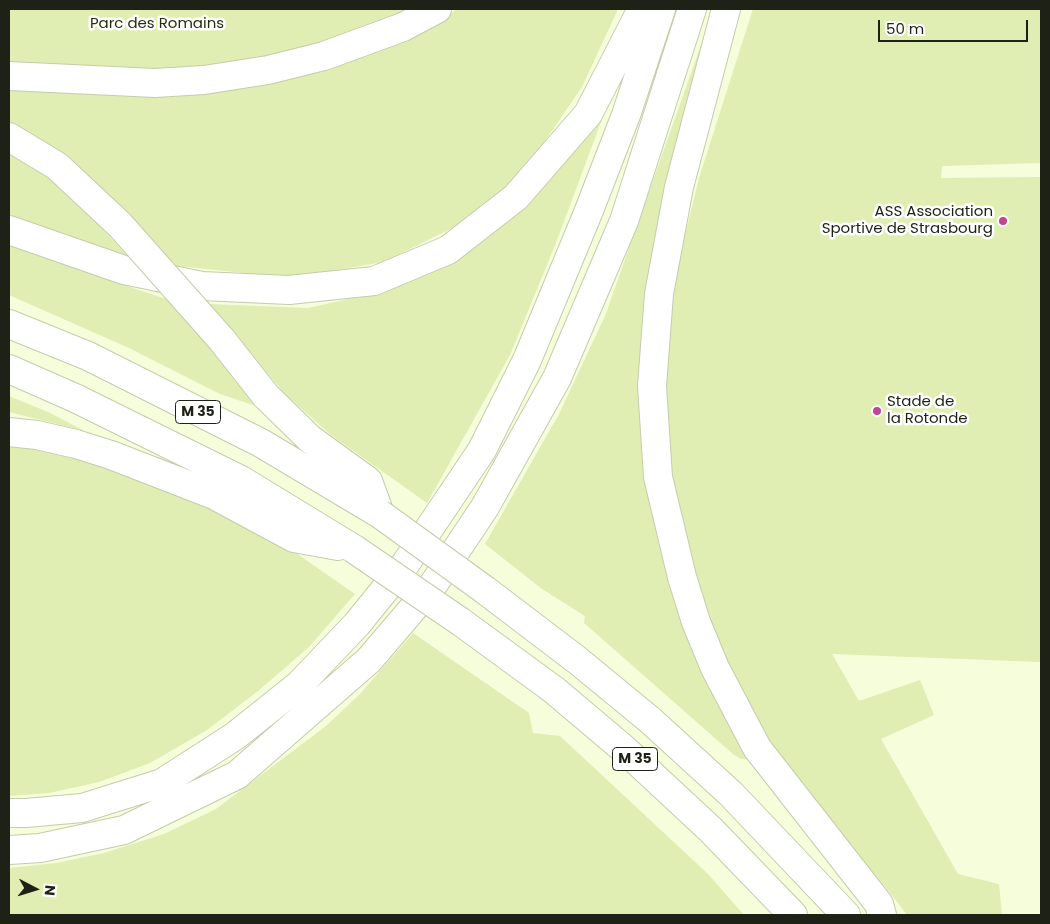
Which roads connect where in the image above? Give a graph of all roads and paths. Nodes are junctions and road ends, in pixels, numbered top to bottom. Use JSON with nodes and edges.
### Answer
{"nodes":[{"id":1,"x":437,"y":9,"type":"edge"},
{"id":2,"x":642,"y":9,"type":"edge"},
{"id":3,"x":661,"y":9,"type":"edge"},
{"id":4,"x":692,"y":9,"type":"edge"},
{"id":5,"x":726,"y":9,"type":"edge"},
{"id":6,"x":9,"y":76,"type":"edge"},
{"id":7,"x":9,"y":137,"type":"edge"},
{"id":8,"x":9,"y":230,"type":"edge"},
{"id":9,"x":9,"y":324,"type":"edge"},
{"id":10,"x":9,"y":369,"type":"edge"},
{"id":11,"x":9,"y":421,"type":"edge"},
{"id":12,"x":9,"y":432,"type":"edge"},
{"id":13,"x":37,"y":435,"type":"junction"},
{"id":14,"x":380,"y":514,"type":"junction"},
{"id":15,"x":354,"y":549,"type":"junction"},
{"id":16,"x":9,"y":813,"type":"edge"},
{"id":17,"x":9,"y":850,"type":"edge"},
{"id":18,"x":793,"y":915,"type":"edge"},
{"id":19,"x":846,"y":915,"type":"edge"},
{"id":20,"x":882,"y":915,"type":"edge"}],
"edges":[{"from":1,"to":6,"type":"highway"},
{"from":2,"to":8,"type":"highway"},
{"from":3,"to":16,"type":"highway"},
{"from":4,"to":17,"type":"highway"},
{"from":5,"to":20,"type":"highway"},
{"from":7,"to":14,"type":"highway","bridge":true},
{"from":9,"to":14,"type":"highway","number":"M 35"},
{"from":10,"to":15,"type":"highway","number":"M 35"},
{"from":11,"to":13,"type":"highway"},
{"from":12,"to":13,"type":"highway"},
{"from":13,"to":15,"type":"highway"},
{"from":14,"to":19,"type":"highway","number":"M 35","bridge":true},
{"from":15,"to":18,"type":"highway","number":"M 35","bridge":true}]}
